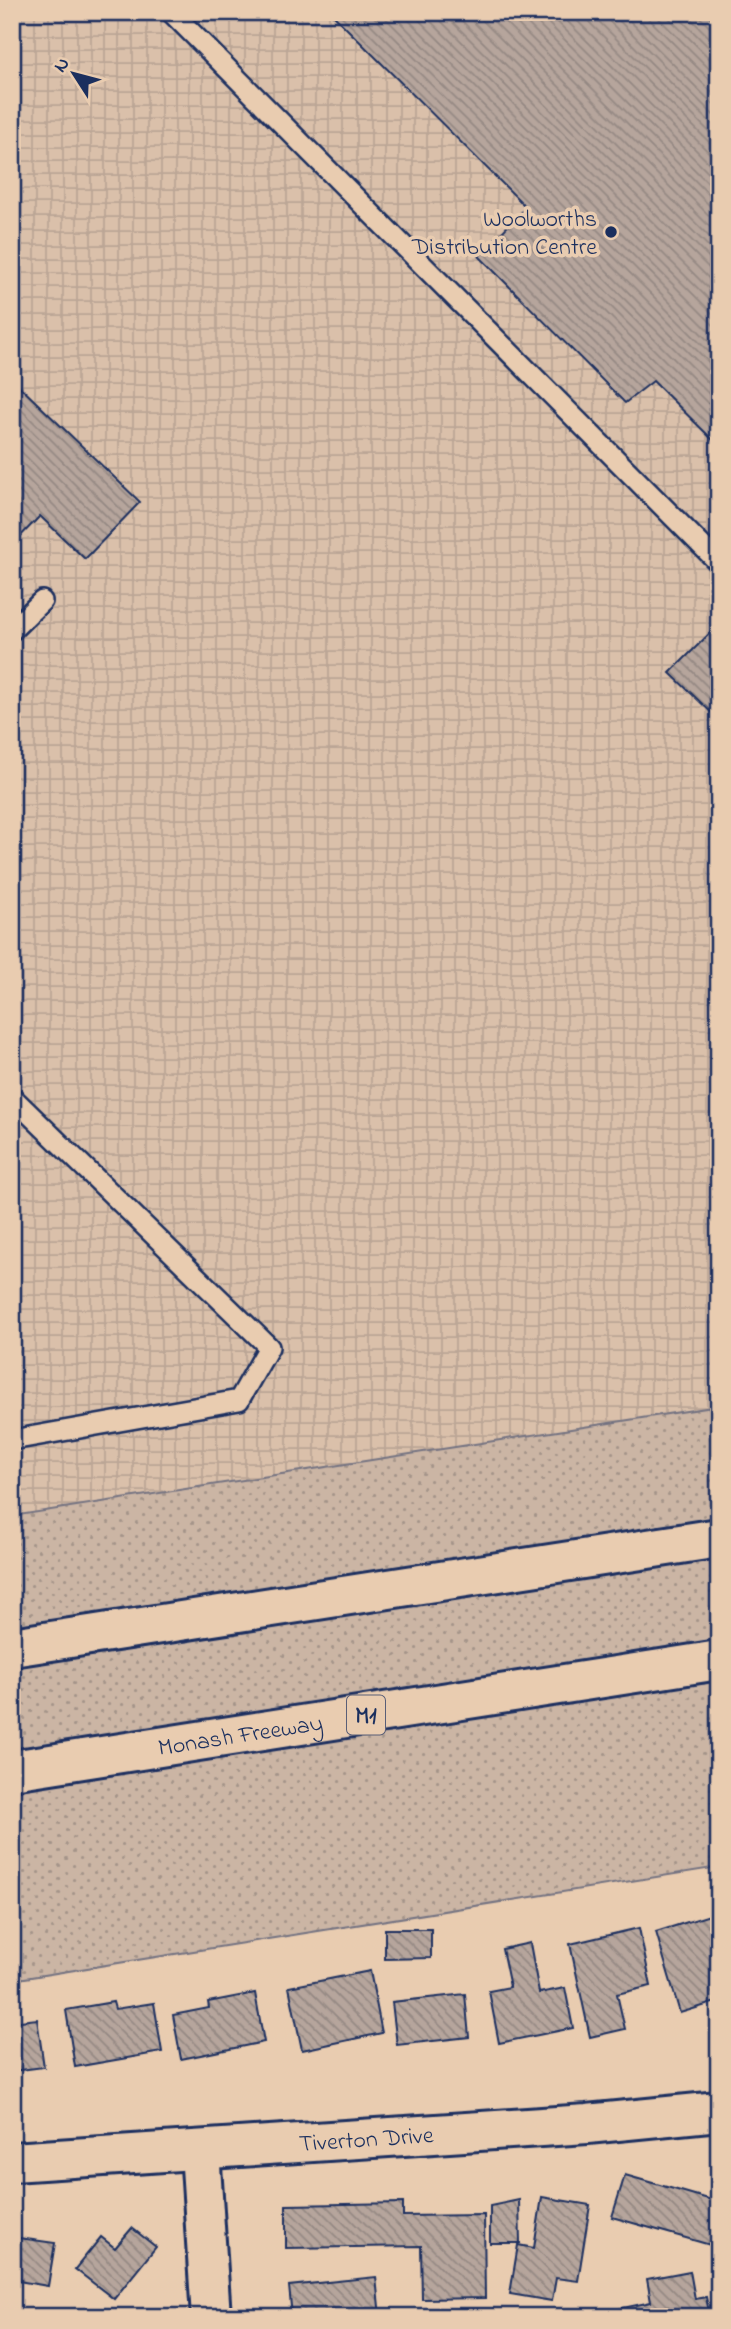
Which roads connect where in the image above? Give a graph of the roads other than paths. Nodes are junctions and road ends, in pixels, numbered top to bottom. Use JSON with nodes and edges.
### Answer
{"nodes":[{"id":1,"x":171,"y":12,"type":"edge"},
{"id":2,"x":719,"y":563,"type":"edge"},
{"id":3,"x":42,"y":601,"type":"dead end"},
{"id":4,"x":12,"y":630,"type":"edge"},
{"id":5,"x":12,"y":1097,"type":"edge"},
{"id":6,"x":12,"y":1440,"type":"edge"},
{"id":7,"x":719,"y":1538,"type":"edge"},
{"id":8,"x":12,"y":1647,"type":"edge"},
{"id":9,"x":719,"y":1660,"type":"edge"},
{"id":10,"x":12,"y":1770,"type":"edge"},
{"id":11,"x":719,"y":2111,"type":"edge"},
{"id":12,"x":200,"y":2151,"type":"junction"},
{"id":13,"x":12,"y":2162,"type":"edge"},
{"id":14,"x":211,"y":2317,"type":"edge"}],
"edges":[{"from":1,"to":2,"type":"lane"},
{"from":3,"to":4,"type":"lane"},
{"from":5,"to":6,"type":"lane"},
{"from":7,"to":8,"type":"main road"},
{"from":9,"to":10,"type":"main road","name":"Monash Freeway","number":"M1"},
{"from":11,"to":12,"type":"main road","name":"Tiverton Drive"},
{"from":12,"to":13,"type":"main road","name":"Tiverton Drive"},
{"from":12,"to":14,"type":"main road"}]}
